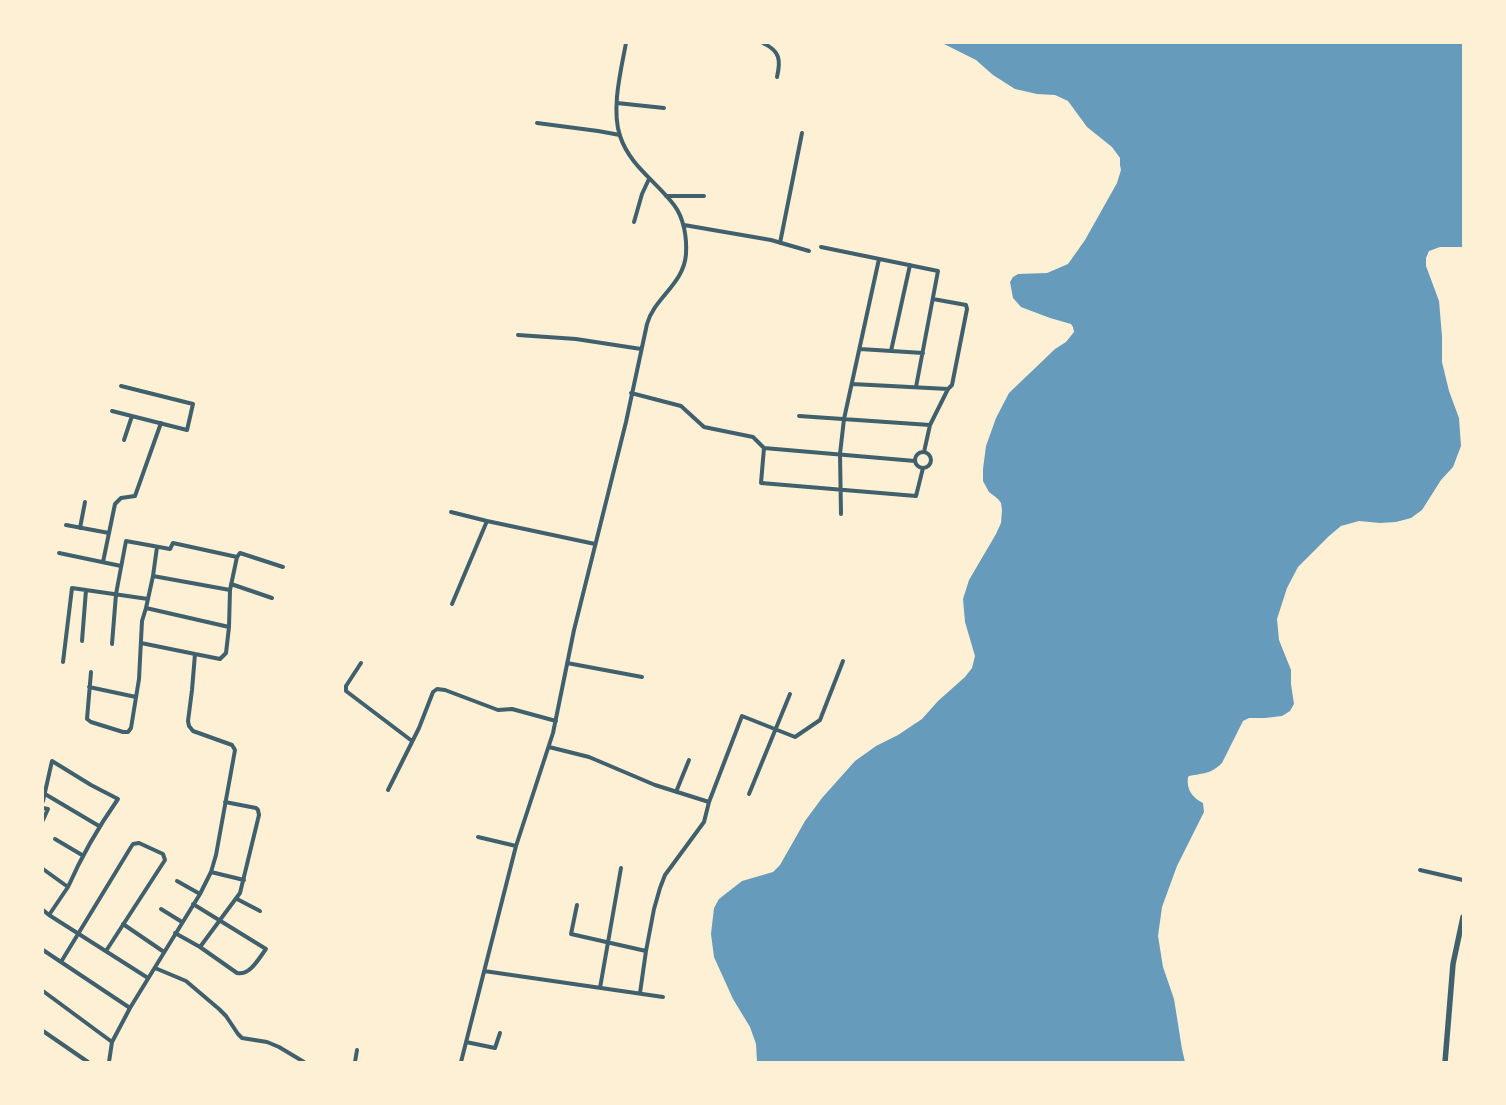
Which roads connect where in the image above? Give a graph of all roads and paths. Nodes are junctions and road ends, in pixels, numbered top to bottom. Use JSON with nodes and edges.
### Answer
{"nodes":[{"id":1,"x":626,"y":43,"type":"edge"},
{"id":2,"x":763,"y":43,"type":"edge"},
{"id":3,"x":777,"y":77,"type":"dead end"},
{"id":4,"x":617,"y":103,"type":"junction"},
{"id":5,"x":664,"y":108,"type":"dead end"},
{"id":6,"x":537,"y":123,"type":"dead end"},
{"id":7,"x":802,"y":133,"type":"dead end"},
{"id":8,"x":620,"y":135,"type":"junction"},
{"id":9,"x":649,"y":179,"type":"junction"},
{"id":10,"x":666,"y":196,"type":"junction"},
{"id":11,"x":704,"y":196,"type":"dead end"},
{"id":12,"x":634,"y":222,"type":"dead end"},
{"id":13,"x":684,"y":225,"type":"junction"},
{"id":14,"x":780,"y":243,"type":"junction"},
{"id":15,"x":821,"y":247,"type":"dead end"},
{"id":16,"x":809,"y":251,"type":"dead end"},
{"id":17,"x":879,"y":259,"type":"junction"},
{"id":18,"x":910,"y":265,"type":"junction"},
{"id":19,"x":933,"y":299,"type":"junction"},
{"id":20,"x":518,"y":335,"type":"dead end"},
{"id":21,"x":641,"y":349,"type":"junction"},
{"id":22,"x":860,"y":349,"type":"junction"},
{"id":23,"x":891,"y":351,"type":"junction"},
{"id":24,"x":923,"y":353,"type":"junction"},
{"id":25,"x":852,"y":384,"type":"junction"},
{"id":26,"x":121,"y":386,"type":"dead end"},
{"id":27,"x":916,"y":387,"type":"junction"},
{"id":28,"x":948,"y":389,"type":"junction"},
{"id":29,"x":631,"y":393,"type":"junction"},
{"id":30,"x":112,"y":411,"type":"dead end"},
{"id":31,"x":132,"y":416,"type":"junction"},
{"id":32,"x":799,"y":416,"type":"dead end"},
{"id":33,"x":844,"y":419,"type":"junction"},
{"id":34,"x":161,"y":423,"type":"junction"},
{"id":35,"x":930,"y":424,"type":"junction"},
{"id":36,"x":124,"y":440,"type":"dead end"},
{"id":37,"x":764,"y":448,"type":"junction"},
{"id":38,"x":924,"y":452,"type":"junction"},
{"id":39,"x":840,"y":454,"type":"junction"},
{"id":40,"x":915,"y":460,"type":"junction"},
{"id":41,"x":923,"y":468,"type":"junction"},
{"id":42,"x":840,"y":490,"type":"junction"},
{"id":43,"x":85,"y":502,"type":"dead end"},
{"id":44,"x":451,"y":512,"type":"dead end"},
{"id":45,"x":841,"y":514,"type":"dead end"},
{"id":46,"x":487,"y":521,"type":"junction"},
{"id":47,"x":66,"y":525,"type":"dead end"},
{"id":48,"x":80,"y":528,"type":"junction"},
{"id":49,"x":109,"y":533,"type":"junction"},
{"id":50,"x":595,"y":544,"type":"junction"},
{"id":51,"x":157,"y":547,"type":"junction"},
{"id":52,"x":59,"y":553,"type":"dead end"},
{"id":53,"x":237,"y":557,"type":"junction"},
{"id":54,"x":103,"y":562,"type":"junction"},
{"id":55,"x":121,"y":566,"type":"junction"},
{"id":56,"x":283,"y":567,"type":"dead end"},
{"id":57,"x":153,"y":576,"type":"junction"},
{"id":58,"x":231,"y":584,"type":"junction"},
{"id":59,"x":86,"y":590,"type":"junction"},
{"id":60,"x":230,"y":590,"type":"junction"},
{"id":61,"x":116,"y":594,"type":"junction"},
{"id":62,"x":272,"y":598,"type":"dead end"},
{"id":63,"x":148,"y":599,"type":"junction"},
{"id":64,"x":452,"y":604,"type":"dead end"},
{"id":65,"x":146,"y":608,"type":"junction"},
{"id":66,"x":229,"y":627,"type":"junction"},
{"id":67,"x":82,"y":641,"type":"dead end"},
{"id":68,"x":140,"y":643,"type":"junction"},
{"id":69,"x":112,"y":644,"type":"dead end"},
{"id":70,"x":195,"y":654,"type":"junction"},
{"id":71,"x":843,"y":661,"type":"dead end"},
{"id":72,"x":63,"y":662,"type":"dead end"},
{"id":73,"x":361,"y":663,"type":"dead end"},
{"id":74,"x":567,"y":663,"type":"junction"},
{"id":75,"x":91,"y":672,"type":"dead end"},
{"id":76,"x":642,"y":677,"type":"dead end"},
{"id":77,"x":90,"y":687,"type":"junction"},
{"id":78,"x":790,"y":694,"type":"dead end"},
{"id":79,"x":136,"y":697,"type":"junction"},
{"id":80,"x":556,"y":721,"type":"junction"},
{"id":81,"x":776,"y":729,"type":"junction"},
{"id":82,"x":412,"y":741,"type":"junction"},
{"id":83,"x":550,"y":747,"type":"junction"},
{"id":84,"x":688,"y":760,"type":"dead end"},
{"id":85,"x":45,"y":780,"type":"edge"},
{"id":86,"x":388,"y":790,"type":"dead end"},
{"id":87,"x":676,"y":792,"type":"junction"},
{"id":88,"x":45,"y":794,"type":"junction"},
{"id":89,"x":749,"y":794,"type":"dead end"},
{"id":90,"x":43,"y":801,"type":"edge"},
{"id":91,"x":226,"y":802,"type":"junction"},
{"id":92,"x":709,"y":802,"type":"junction"},
{"id":93,"x":43,"y":808,"type":"edge"},
{"id":94,"x":43,"y":820,"type":"edge"},
{"id":95,"x":99,"y":826,"type":"junction"},
{"id":96,"x":478,"y":836,"type":"dead end"},
{"id":97,"x":55,"y":839,"type":"dead end"},
{"id":98,"x":516,"y":846,"type":"junction"},
{"id":99,"x":82,"y":855,"type":"junction"},
{"id":100,"x":621,"y":868,"type":"dead end"},
{"id":101,"x":43,"y":869,"type":"edge"},
{"id":102,"x":1420,"y":870,"type":"dead end"},
{"id":103,"x":211,"y":872,"type":"junction"},
{"id":104,"x":244,"y":880,"type":"junction"},
{"id":105,"x":1463,"y":880,"type":"edge"},
{"id":106,"x":177,"y":881,"type":"dead end"},
{"id":107,"x":68,"y":886,"type":"junction"},
{"id":108,"x":200,"y":894,"type":"junction"},
{"id":109,"x":237,"y":899,"type":"junction"},
{"id":110,"x":193,"y":904,"type":"junction"},
{"id":111,"x":577,"y":905,"type":"dead end"},
{"id":112,"x":161,"y":909,"type":"dead end"},
{"id":113,"x":43,"y":910,"type":"edge"},
{"id":114,"x":260,"y":911,"type":"dead end"},
{"id":115,"x":50,"y":914,"type":"junction"},
{"id":116,"x":1463,"y":917,"type":"edge"},
{"id":117,"x":221,"y":921,"type":"junction"},
{"id":118,"x":182,"y":922,"type":"junction"},
{"id":119,"x":123,"y":924,"type":"junction"},
{"id":120,"x":175,"y":933,"type":"junction"},
{"id":121,"x":79,"y":934,"type":"junction"},
{"id":122,"x":608,"y":942,"type":"junction"},
{"id":123,"x":200,"y":947,"type":"junction"},
{"id":124,"x":43,"y":950,"type":"edge"},
{"id":125,"x":106,"y":951,"type":"junction"},
{"id":126,"x":646,"y":951,"type":"junction"},
{"id":127,"x":164,"y":952,"type":"junction"},
{"id":128,"x":61,"y":962,"type":"junction"},
{"id":129,"x":155,"y":968,"type":"junction"},
{"id":130,"x":484,"y":971,"type":"junction"},
{"id":131,"x":148,"y":978,"type":"junction"},
{"id":132,"x":600,"y":988,"type":"junction"},
{"id":133,"x":43,"y":992,"type":"edge"},
{"id":134,"x":640,"y":993,"type":"junction"},
{"id":135,"x":663,"y":997,"type":"dead end"},
{"id":136,"x":130,"y":1008,"type":"junction"},
{"id":137,"x":43,"y":1031,"type":"edge"},
{"id":138,"x":500,"y":1033,"type":"dead end"},
{"id":139,"x":112,"y":1042,"type":"junction"},
{"id":140,"x":466,"y":1042,"type":"junction"},
{"id":141,"x":357,"y":1050,"type":"dead end"},
{"id":142,"x":88,"y":1062,"type":"edge"},
{"id":143,"x":109,"y":1062,"type":"edge"},
{"id":144,"x":304,"y":1062,"type":"edge"},
{"id":145,"x":355,"y":1062,"type":"edge"},
{"id":146,"x":461,"y":1062,"type":"edge"},
{"id":147,"x":1445,"y":1062,"type":"edge"}],
"edges":[{"from":1,"to":4,"type":"street"},
{"from":2,"to":3,"type":"street"},
{"from":4,"to":5,"type":"street"},
{"from":4,"to":8,"type":"street"},
{"from":6,"to":8,"type":"street"},
{"from":7,"to":14,"type":"street"},
{"from":8,"to":9,"type":"street"},
{"from":9,"to":10,"type":"street"},
{"from":9,"to":12,"type":"street"},
{"from":10,"to":11,"type":"street"},
{"from":10,"to":13,"type":"street"},
{"from":13,"to":14,"type":"street"},
{"from":13,"to":21,"type":"street"},
{"from":14,"to":16,"type":"street"},
{"from":15,"to":17,"type":"street"},
{"from":17,"to":18,"type":"street"},
{"from":17,"to":22,"type":"street"},
{"from":18,"to":19,"type":"street"},
{"from":18,"to":23,"type":"street"},
{"from":19,"to":24,"type":"street"},
{"from":19,"to":28,"type":"street"},
{"from":20,"to":21,"type":"street"},
{"from":21,"to":29,"type":"street"},
{"from":22,"to":23,"type":"street"},
{"from":22,"to":25,"type":"street"},
{"from":23,"to":24,"type":"street"},
{"from":24,"to":27,"type":"street"},
{"from":25,"to":27,"type":"street"},
{"from":25,"to":33,"type":"street"},
{"from":26,"to":34,"type":"street"},
{"from":27,"to":28,"type":"street"},
{"from":28,"to":35,"type":"street"},
{"from":29,"to":37,"type":"street"},
{"from":29,"to":50,"type":"street"},
{"from":30,"to":31,"type":"street"},
{"from":31,"to":34,"type":"street"},
{"from":31,"to":36,"type":"street"},
{"from":32,"to":33,"type":"street"},
{"from":33,"to":35,"type":"street"},
{"from":33,"to":39,"type":"street"},
{"from":34,"to":49,"type":"street"},
{"from":35,"to":38,"type":"street"},
{"from":37,"to":39,"type":"street"},
{"from":37,"to":42,"type":"street"},
{"from":38,"to":40,"type":"street"},
{"from":38,"to":41,"type":"street"},
{"from":39,"to":40,"type":"street"},
{"from":39,"to":42,"type":"street"},
{"from":40,"to":41,"type":"street"},
{"from":41,"to":42,"type":"street"},
{"from":42,"to":45,"type":"street"},
{"from":43,"to":48,"type":"street"},
{"from":44,"to":46,"type":"street"},
{"from":46,"to":50,"type":"street"},
{"from":46,"to":64,"type":"street"},
{"from":47,"to":48,"type":"street"},
{"from":48,"to":49,"type":"street"},
{"from":49,"to":54,"type":"street"},
{"from":50,"to":74,"type":"street"},
{"from":51,"to":53,"type":"street"},
{"from":51,"to":55,"type":"street"},
{"from":51,"to":57,"type":"street"},
{"from":52,"to":54,"type":"street"},
{"from":53,"to":56,"type":"street"},
{"from":53,"to":58,"type":"street"},
{"from":54,"to":55,"type":"street"},
{"from":55,"to":61,"type":"street"},
{"from":57,"to":60,"type":"street"},
{"from":57,"to":63,"type":"street"},
{"from":58,"to":60,"type":"street"},
{"from":58,"to":62,"type":"street"},
{"from":59,"to":61,"type":"street"},
{"from":59,"to":67,"type":"street"},
{"from":59,"to":72,"type":"street"},
{"from":60,"to":66,"type":"street"},
{"from":61,"to":63,"type":"street"},
{"from":61,"to":69,"type":"street"},
{"from":63,"to":65,"type":"street"},
{"from":65,"to":66,"type":"street"},
{"from":65,"to":68,"type":"street"},
{"from":66,"to":70,"type":"street"},
{"from":68,"to":70,"type":"street"},
{"from":68,"to":79,"type":"street"},
{"from":70,"to":91,"type":"street"},
{"from":71,"to":81,"type":"street"},
{"from":73,"to":82,"type":"street"},
{"from":74,"to":76,"type":"street"},
{"from":74,"to":80,"type":"street"},
{"from":75,"to":77,"type":"street"},
{"from":77,"to":79,"type":"street"},
{"from":77,"to":79,"type":"street"},
{"from":78,"to":81,"type":"street"},
{"from":80,"to":82,"type":"street"},
{"from":80,"to":83,"type":"street"},
{"from":81,"to":89,"type":"street"},
{"from":81,"to":92,"type":"street"},
{"from":82,"to":86,"type":"street"},
{"from":83,"to":87,"type":"street"},
{"from":83,"to":98,"type":"street"},
{"from":84,"to":87,"type":"street"},
{"from":85,"to":88,"type":"street"},
{"from":85,"to":95,"type":"street"},
{"from":87,"to":92,"type":"street"},
{"from":88,"to":90,"type":"street"},
{"from":88,"to":95,"type":"street"},
{"from":91,"to":103,"type":"street"},
{"from":91,"to":104,"type":"street"},
{"from":92,"to":126,"type":"street"},
{"from":93,"to":94,"type":"street"},
{"from":95,"to":99,"type":"street"},
{"from":96,"to":98,"type":"street"},
{"from":97,"to":99,"type":"street"},
{"from":98,"to":130,"type":"street"},
{"from":99,"to":107,"type":"street"},
{"from":100,"to":122,"type":"street"},
{"from":101,"to":107,"type":"street"},
{"from":102,"to":105,"type":"street"},
{"from":103,"to":104,"type":"street"},
{"from":103,"to":108,"type":"street"},
{"from":104,"to":109,"type":"street"},
{"from":106,"to":108,"type":"street"},
{"from":107,"to":115,"type":"street"},
{"from":108,"to":110,"type":"street"},
{"from":109,"to":114,"type":"street"},
{"from":109,"to":117,"type":"street"},
{"from":110,"to":117,"type":"street"},
{"from":110,"to":118,"type":"street"},
{"from":111,"to":122,"type":"street"},
{"from":112,"to":118,"type":"street"},
{"from":113,"to":115,"type":"street"},
{"from":115,"to":121,"type":"street"},
{"from":116,"to":147,"type":"street"},
{"from":117,"to":123,"type":"street"},
{"from":117,"to":123,"type":"street"},
{"from":118,"to":120,"type":"street"},
{"from":119,"to":121,"type":"street"},
{"from":119,"to":125,"type":"street"},
{"from":119,"to":127,"type":"street"},
{"from":120,"to":123,"type":"street"},
{"from":120,"to":127,"type":"street"},
{"from":121,"to":125,"type":"street"},
{"from":121,"to":128,"type":"street"},
{"from":122,"to":126,"type":"street"},
{"from":122,"to":132,"type":"street"},
{"from":124,"to":128,"type":"street"},
{"from":125,"to":131,"type":"street"},
{"from":126,"to":134,"type":"street"},
{"from":127,"to":129,"type":"street"},
{"from":128,"to":136,"type":"street"},
{"from":129,"to":131,"type":"street"},
{"from":129,"to":144,"type":"street"},
{"from":130,"to":132,"type":"street"},
{"from":130,"to":140,"type":"street"},
{"from":131,"to":136,"type":"street"},
{"from":132,"to":134,"type":"street"},
{"from":133,"to":139,"type":"street"},
{"from":134,"to":135,"type":"street"},
{"from":136,"to":139,"type":"street"},
{"from":137,"to":142,"type":"street"},
{"from":138,"to":140,"type":"street"},
{"from":139,"to":143,"type":"street"},
{"from":140,"to":146,"type":"street"},
{"from":141,"to":145,"type":"street"}]}
